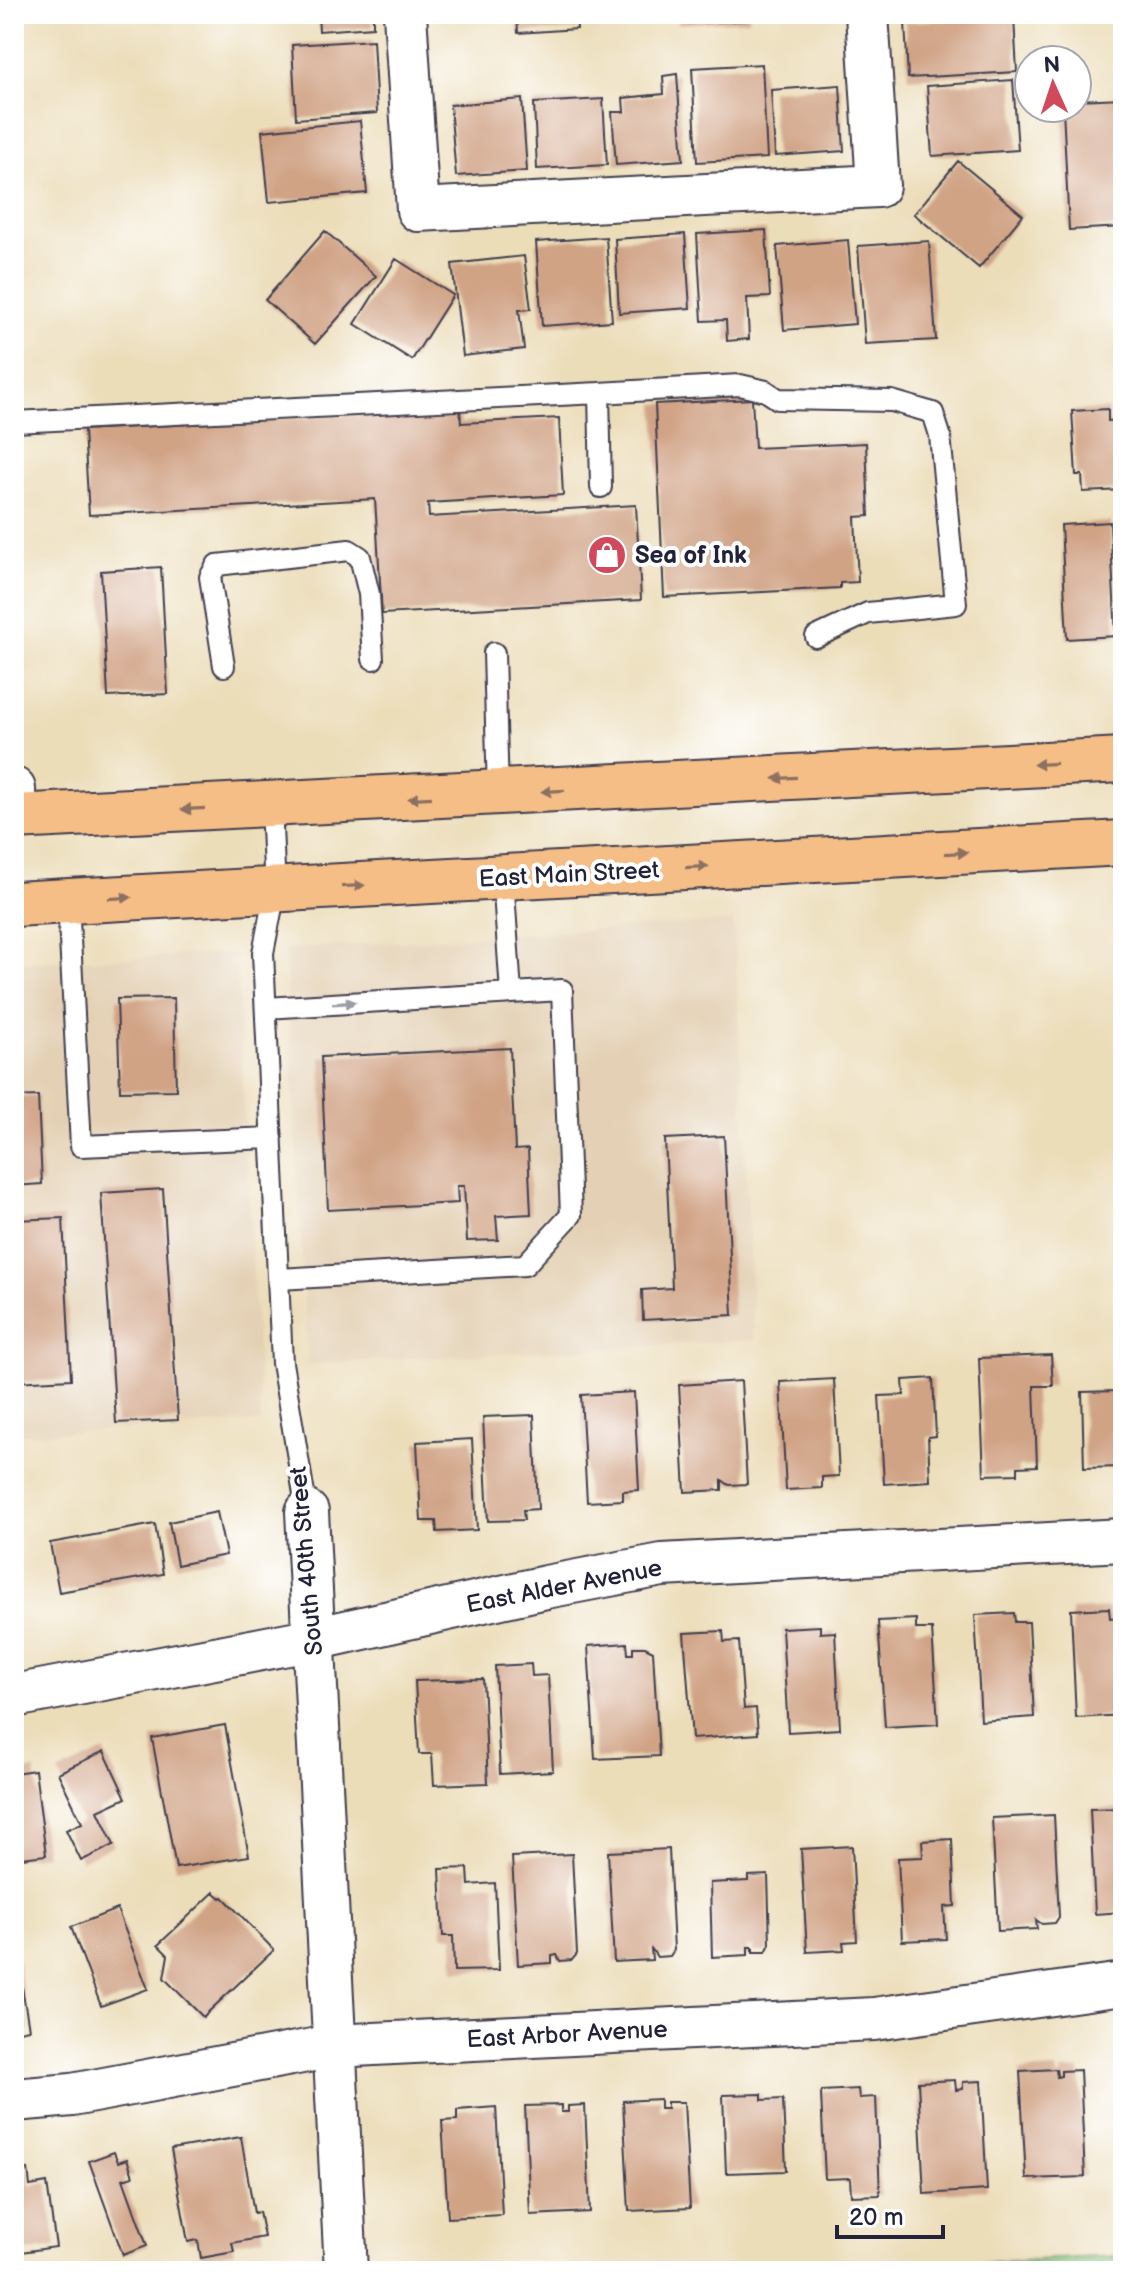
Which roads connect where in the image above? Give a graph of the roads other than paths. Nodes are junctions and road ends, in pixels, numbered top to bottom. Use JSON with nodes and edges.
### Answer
{"nodes":[{"id":1,"x":405,"y":14,"type":"edge"},
{"id":2,"x":867,"y":14,"type":"edge"},
{"id":3,"x":599,"y":393,"type":"junction"},
{"id":4,"x":14,"y":422,"type":"edge"},
{"id":5,"x":601,"y":487,"type":"dead end"},
{"id":6,"x":816,"y":637,"type":"dead end"},
{"id":7,"x":494,"y":653,"type":"dead end"},
{"id":8,"x":373,"y":659,"type":"dead end"},
{"id":9,"x":224,"y":666,"type":"dead end"},
{"id":10,"x":1123,"y":760,"type":"edge"},
{"id":11,"x":498,"y":794,"type":"junction"},
{"id":12,"x":271,"y":806,"type":"junction"},
{"id":13,"x":14,"y":807,"type":"edge"},
{"id":14,"x":1123,"y":843,"type":"edge"},
{"id":15,"x":503,"y":878,"type":"junction"},
{"id":16,"x":275,"y":891,"type":"junction"},
{"id":17,"x":68,"y":901,"type":"junction"},
{"id":18,"x":14,"y":904,"type":"edge"},
{"id":19,"x":511,"y":993,"type":"junction"},
{"id":20,"x":266,"y":1008,"type":"junction"},
{"id":21,"x":272,"y":1138,"type":"junction"},
{"id":22,"x":279,"y":1279,"type":"junction"},
{"id":23,"x":307,"y":1512,"type":"joint"},
{"id":24,"x":1123,"y":1540,"type":"edge"},
{"id":25,"x":314,"y":1639,"type":"junction"},
{"id":26,"x":14,"y":1696,"type":"edge"},
{"id":27,"x":1123,"y":1984,"type":"edge"},
{"id":28,"x":334,"y":2046,"type":"junction"},
{"id":29,"x":14,"y":2100,"type":"edge"},
{"id":30,"x":346,"y":2271,"type":"edge"}],
"edges":[{"from":1,"to":2,"type":"street"},
{"from":3,"to":4,"type":"lane"},
{"from":3,"to":5,"type":"lane"},
{"from":3,"to":6,"type":"lane"},
{"from":7,"to":11,"type":"lane"},
{"from":8,"to":9,"type":"lane"},
{"from":10,"to":11,"type":"main road","one_way":true},
{"from":11,"to":12,"type":"main road","one_way":true},
{"from":12,"to":13,"type":"main road","one_way":true},
{"from":12,"to":16,"type":"lane","name":"South 40th Street"},
{"from":15,"to":14,"type":"main road","name":"East Main Street","one_way":true},
{"from":16,"to":15,"type":"main road","name":"East Main Street","one_way":true},
{"from":15,"to":19,"type":"lane"},
{"from":17,"to":16,"type":"main road","name":"East Main Street","one_way":true},
{"from":16,"to":20,"type":"lane","name":"South 40th Street"},
{"from":17,"to":18,"type":"main road","name":"East Main Street"},
{"from":17,"to":21,"type":"lane"},
{"from":20,"to":19,"type":"lane","one_way":true},
{"from":19,"to":22,"type":"lane"},
{"from":20,"to":21,"type":"lane","name":"South 40th Street"},
{"from":21,"to":22,"type":"lane","name":"South 40th Street"},
{"from":22,"to":23,"type":"lane","name":"South 40th Street"},
{"from":23,"to":25,"type":"street","name":"South 40th Street"},
{"from":24,"to":25,"type":"street","name":"East Alder Avenue"},
{"from":25,"to":26,"type":"street","name":"East Alder Avenue"},
{"from":25,"to":28,"type":"street","name":"South 40th Street"},
{"from":27,"to":28,"type":"street","name":"East Arbor Avenue"},
{"from":28,"to":29,"type":"street","name":"East Arbor Avenue"},
{"from":28,"to":30,"type":"street","name":"South 40th Street"}]}
